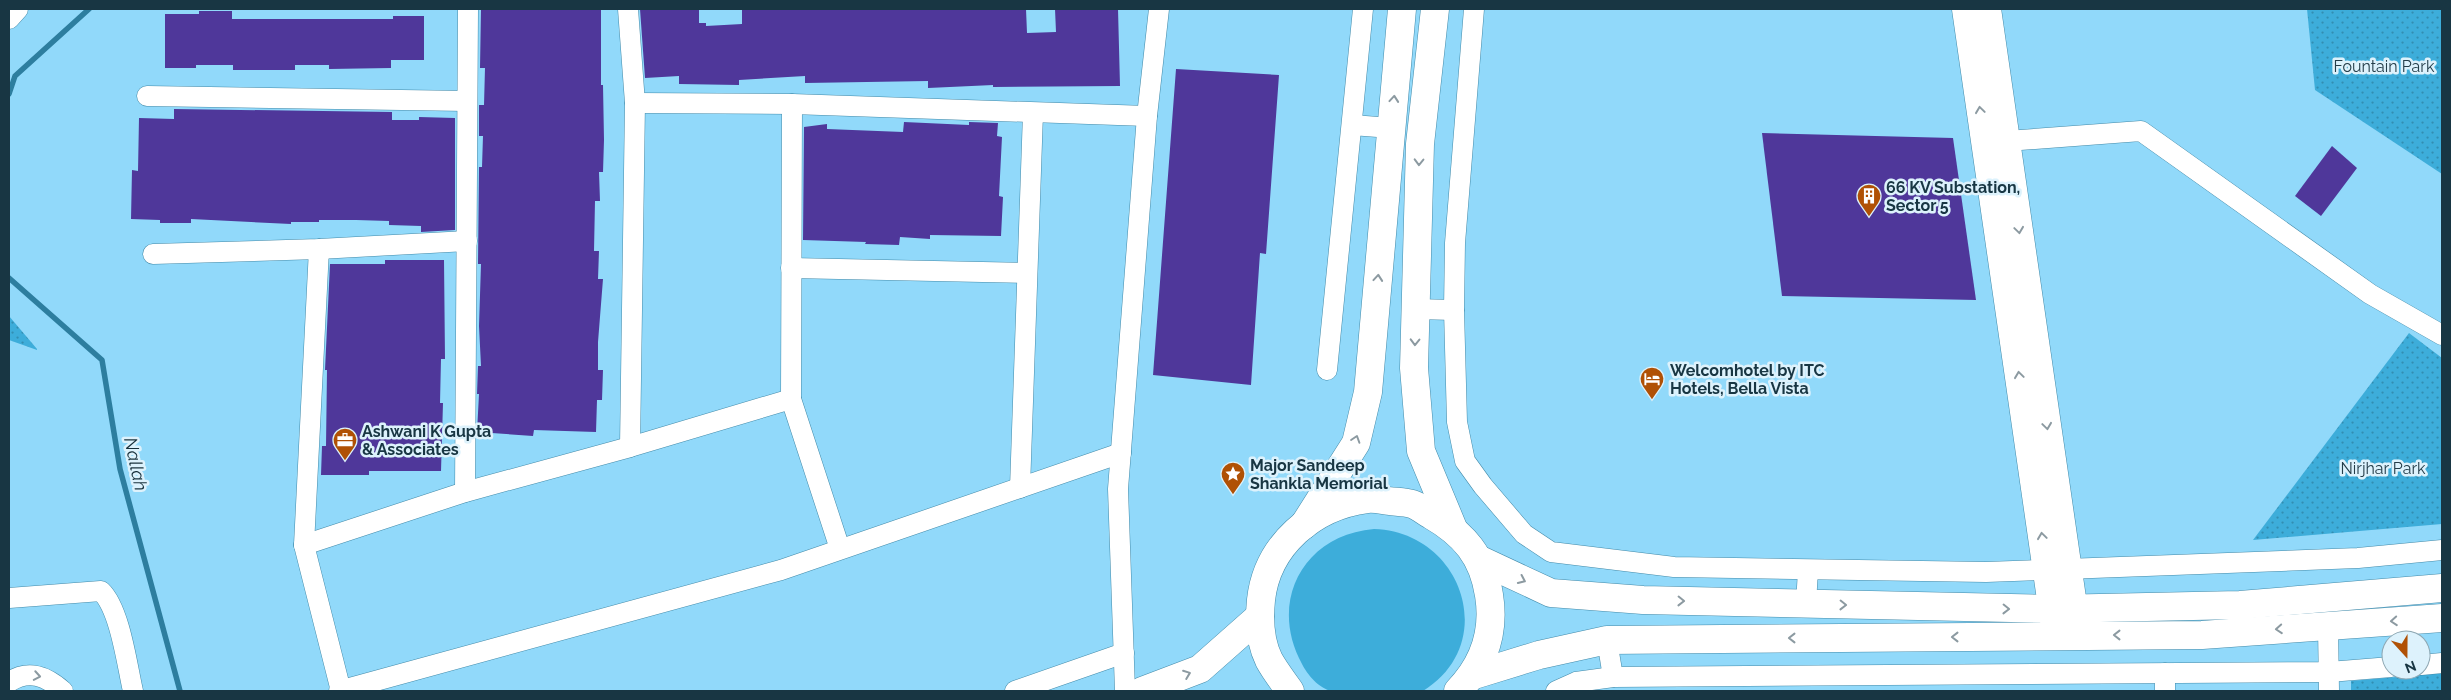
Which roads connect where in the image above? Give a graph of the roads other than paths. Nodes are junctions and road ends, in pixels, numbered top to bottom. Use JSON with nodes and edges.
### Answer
{"nodes":[{"id":1,"x":18,"y":9,"type":"edge"},
{"id":2,"x":468,"y":9,"type":"edge"},
{"id":3,"x":628,"y":9,"type":"edge"},
{"id":4,"x":1159,"y":9,"type":"edge"},
{"id":5,"x":1364,"y":9,"type":"edge"},
{"id":6,"x":1402,"y":9,"type":"edge"},
{"id":7,"x":1435,"y":9,"type":"edge"},
{"id":8,"x":1474,"y":9,"type":"edge"},
{"id":9,"x":1966,"y":9,"type":"edge"},
{"id":10,"x":1987,"y":9,"type":"edge"},
{"id":11,"x":9,"y":19,"type":"edge"},
{"id":12,"x":147,"y":96,"type":"dead end"},
{"id":13,"x":467,"y":101,"type":"junction"},
{"id":14,"x":635,"y":103,"type":"junction"},
{"id":15,"x":792,"y":104,"type":"junction"},
{"id":16,"x":1033,"y":112,"type":"junction"},
{"id":17,"x":1147,"y":116,"type":"junction"},
{"id":18,"x":1352,"y":125,"type":"junction"},
{"id":19,"x":1391,"y":128,"type":"junction"},
{"id":20,"x":1996,"y":142,"type":"junction"},
{"id":21,"x":467,"y":241,"type":"junction"},
{"id":22,"x":319,"y":249,"type":"junction"},
{"id":23,"x":153,"y":254,"type":"dead end"},
{"id":24,"x":791,"y":268,"type":"junction"},
{"id":25,"x":1027,"y":273,"type":"junction"},
{"id":26,"x":1415,"y":309,"type":"junction"},
{"id":27,"x":1454,"y":310,"type":"junction"},
{"id":28,"x":2442,"y":335,"type":"edge"},
{"id":29,"x":1327,"y":370,"type":"dead end"},
{"id":30,"x":790,"y":399,"type":"junction"},
{"id":31,"x":630,"y":447,"type":"junction"},
{"id":32,"x":1121,"y":453,"type":"junction"},
{"id":33,"x":1020,"y":488,"type":"junction"},
{"id":34,"x":465,"y":492,"type":"junction"},
{"id":35,"x":1304,"y":525,"type":"junction"},
{"id":36,"x":1453,"y":528,"type":"junction"},
{"id":37,"x":304,"y":544,"type":"junction"},
{"id":38,"x":840,"y":549,"type":"junction"},
{"id":39,"x":2442,"y":550,"type":"edge"},
{"id":40,"x":1478,"y":559,"type":"junction"},
{"id":41,"x":1808,"y":570,"type":"junction"},
{"id":42,"x":2058,"y":570,"type":"junction"},
{"id":43,"x":2442,"y":588,"type":"edge"},
{"id":44,"x":9,"y":598,"type":"edge"},
{"id":45,"x":1806,"y":604,"type":"junction"},
{"id":46,"x":2063,"y":608,"type":"junction"},
{"id":47,"x":1260,"y":616,"type":"junction"},
{"id":48,"x":2442,"y":618,"type":"edge"},
{"id":49,"x":2328,"y":626,"type":"junction"},
{"id":50,"x":2067,"y":636,"type":"junction"},
{"id":51,"x":1607,"y":640,"type":"junction"},
{"id":52,"x":1124,"y":653,"type":"junction"},
{"id":53,"x":2381,"y":669,"type":"edge"},
{"id":54,"x":1613,"y":677,"type":"junction"},
{"id":55,"x":9,"y":682,"type":"edge"},
{"id":56,"x":2165,"y":682,"type":"edge"},
{"id":57,"x":2329,"y":682,"type":"edge"},
{"id":58,"x":1466,"y":683,"type":"edge"},
{"id":59,"x":63,"y":691,"type":"edge"},
{"id":60,"x":133,"y":691,"type":"edge"},
{"id":61,"x":340,"y":691,"type":"edge"},
{"id":62,"x":1015,"y":691,"type":"edge"},
{"id":63,"x":1125,"y":691,"type":"edge"},
{"id":64,"x":1142,"y":691,"type":"edge"},
{"id":65,"x":1290,"y":691,"type":"edge"},
{"id":66,"x":1556,"y":691,"type":"edge"}],
"edges":[{"from":1,"to":11,"type":"street"},
{"from":2,"to":13,"type":"street"},
{"from":3,"to":14,"type":"street"},
{"from":4,"to":17,"type":"street"},
{"from":5,"to":18,"type":"street"},
{"from":19,"to":6,"type":"street","one_way":true},
{"from":7,"to":26,"type":"street","one_way":true},
{"from":8,"to":27,"type":"street"},
{"from":20,"to":9,"type":"street","one_way":true},
{"from":10,"to":20,"type":"street"},
{"from":12,"to":13,"type":"street"},
{"from":13,"to":21,"type":"street"},
{"from":14,"to":15,"type":"street"},
{"from":14,"to":31,"type":"street"},
{"from":15,"to":16,"type":"street"},
{"from":15,"to":24,"type":"street"},
{"from":16,"to":17,"type":"street"},
{"from":16,"to":25,"type":"street"},
{"from":17,"to":32,"type":"street"},
{"from":18,"to":19,"type":"street"},
{"from":18,"to":29,"type":"street"},
{"from":35,"to":19,"type":"street","one_way":true},
{"from":20,"to":28,"type":"street"},
{"from":20,"to":42,"type":"street"},
{"from":21,"to":22,"type":"street"},
{"from":21,"to":34,"type":"street"},
{"from":22,"to":23,"type":"street"},
{"from":22,"to":37,"type":"street"},
{"from":24,"to":25,"type":"street"},
{"from":24,"to":30,"type":"street"},
{"from":25,"to":33,"type":"street"},
{"from":26,"to":27,"type":"street"},
{"from":26,"to":36,"type":"street","one_way":true},
{"from":27,"to":41,"type":"street"},
{"from":30,"to":31,"type":"street"},
{"from":30,"to":38,"type":"street"},
{"from":31,"to":34,"type":"street"},
{"from":32,"to":33,"type":"street"},
{"from":32,"to":52,"type":"street"},
{"from":33,"to":38,"type":"street"},
{"from":34,"to":37,"type":"street"},
{"from":35,"to":36,"type":"street"},
{"from":35,"to":47,"type":"street"},
{"from":36,"to":40,"type":"street"},
{"from":37,"to":61,"type":"street"},
{"from":38,"to":61,"type":"street"},
{"from":39,"to":42,"type":"street"},
{"from":40,"to":45,"type":"street","one_way":true},
{"from":40,"to":58,"type":"street"},
{"from":41,"to":42,"type":"street"},
{"from":41,"to":45,"type":"street"},
{"from":42,"to":46,"type":"street"},
{"from":43,"to":46,"type":"street"},
{"from":44,"to":60,"type":"street"},
{"from":45,"to":46,"type":"street","one_way":true},
{"from":46,"to":50,"type":"street"},
{"from":64,"to":47,"type":"street","one_way":true},
{"from":47,"to":65,"type":"street"},
{"from":48,"to":49,"type":"street","one_way":true},
{"from":49,"to":50,"type":"street","one_way":true},
{"from":49,"to":57,"type":"street"},
{"from":50,"to":51,"type":"street","one_way":true},
{"from":51,"to":54,"type":"street"},
{"from":51,"to":58,"type":"street"},
{"from":52,"to":62,"type":"street"},
{"from":52,"to":63,"type":"street"},
{"from":53,"to":57,"type":"street"},
{"from":54,"to":56,"type":"street"},
{"from":54,"to":66,"type":"street"},
{"from":55,"to":59,"type":"street","one_way":true},
{"from":56,"to":57,"type":"street"}]}
